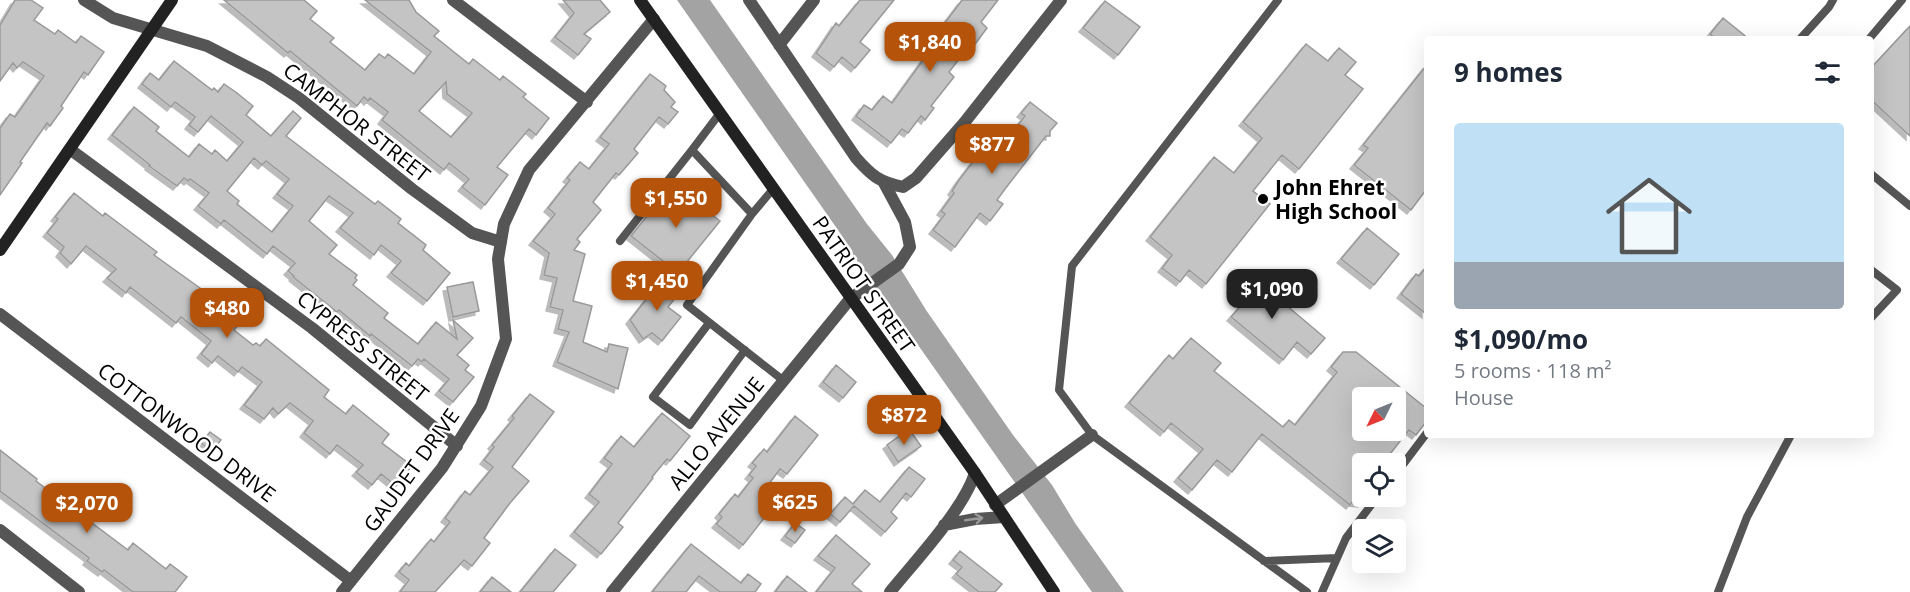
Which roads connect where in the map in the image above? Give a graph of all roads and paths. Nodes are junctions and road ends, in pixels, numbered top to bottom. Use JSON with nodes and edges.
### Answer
{"nodes":[{"id":1,"x":84,"y":0,"type":"edge"},
{"id":2,"x":172,"y":0,"type":"edge"},
{"id":3,"x":453,"y":0,"type":"edge"},
{"id":4,"x":640,"y":0,"type":"edge"},
{"id":5,"x":749,"y":0,"type":"edge"},
{"id":6,"x":814,"y":0,"type":"edge"},
{"id":7,"x":1061,"y":0,"type":"edge"},
{"id":8,"x":1278,"y":0,"type":"edge"},
{"id":9,"x":1833,"y":0,"type":"edge"},
{"id":10,"x":1902,"y":0,"type":"edge"},
{"id":11,"x":654,"y":19,"type":"junction"},
{"id":12,"x":152,"y":31,"type":"junction"},
{"id":13,"x":1803,"y":36,"type":"edge"},
{"id":14,"x":1872,"y":36,"type":"edge"},
{"id":15,"x":780,"y":45,"type":"junction"},
{"id":16,"x":587,"y":102,"type":"junction"},
{"id":17,"x":720,"y":113,"type":"junction"},
{"id":18,"x":71,"y":150,"type":"junction"},
{"id":19,"x":692,"y":150,"type":"junction"},
{"id":20,"x":1874,"y":176,"type":"edge"},
{"id":21,"x":884,"y":183,"type":"junction"},
{"id":22,"x":773,"y":189,"type":"junction"},
{"id":23,"x":1910,"y":206,"type":"edge"},
{"id":24,"x":752,"y":214,"type":"junction"},
{"id":25,"x":620,"y":241,"type":"dead end"},
{"id":26,"x":501,"y":242,"type":"junction"},
{"id":27,"x":0,"y":250,"type":"edge"},
{"id":28,"x":1874,"y":271,"type":"edge"},
{"id":29,"x":850,"y":299,"type":"junction"},
{"id":30,"x":0,"y":314,"type":"edge"},
{"id":31,"x":1874,"y":315,"type":"edge"},
{"id":32,"x":709,"y":323,"type":"junction"},
{"id":33,"x":745,"y":350,"type":"junction"},
{"id":34,"x":784,"y":381,"type":"junction"},
{"id":35,"x":1092,"y":435,"type":"junction"},
{"id":36,"x":1424,"y":437,"type":"edge"},
{"id":37,"x":1789,"y":438,"type":"edge"},
{"id":38,"x":457,"y":446,"type":"junction"},
{"id":39,"x":1406,"y":460,"type":"edge"},
{"id":40,"x":975,"y":473,"type":"junction"},
{"id":41,"x":995,"y":505,"type":"junction"},
{"id":42,"x":1370,"y":507,"type":"edge"},
{"id":43,"x":1004,"y":517,"type":"junction"},
{"id":44,"x":944,"y":525,"type":"junction"},
{"id":45,"x":0,"y":530,"type":"edge"},
{"id":46,"x":1338,"y":558,"type":"junction"},
{"id":47,"x":1264,"y":561,"type":"junction"},
{"id":48,"x":351,"y":581,"type":"junction"},
{"id":49,"x":79,"y":592,"type":"edge"},
{"id":50,"x":342,"y":592,"type":"edge"},
{"id":51,"x":612,"y":592,"type":"edge"},
{"id":52,"x":890,"y":592,"type":"edge"},
{"id":53,"x":1054,"y":592,"type":"edge"},
{"id":54,"x":1307,"y":592,"type":"edge"},
{"id":55,"x":1322,"y":592,"type":"edge"},
{"id":56,"x":1718,"y":592,"type":"edge"}],
"edges":[{"from":1,"to":12,"type":"street","name":"CAMPHOR STREET"},
{"from":2,"to":12,"type":"main road"},
{"from":3,"to":16,"type":"street"},
{"from":4,"to":11,"type":"main road","name":"PATRIOT STREET"},
{"from":5,"to":15,"type":"street"},
{"from":6,"to":15,"type":"street"},
{"from":7,"to":21,"type":"street"},
{"from":8,"to":35,"type":"lane"},
{"from":9,"to":13,"type":"lane"},
{"from":10,"to":14,"type":"lane"},
{"from":11,"to":16,"type":"street","name":"GAUDET DRIVE"},
{"from":11,"to":17,"type":"main road","name":"PATRIOT STREET"},
{"from":12,"to":18,"type":"main road"},
{"from":12,"to":26,"type":"street","name":"CAMPHOR STREET"},
{"from":15,"to":21,"type":"street"},
{"from":16,"to":26,"type":"street","name":"GAUDET DRIVE"},
{"from":17,"to":19,"type":"lane"},
{"from":17,"to":22,"type":"main road","name":"PATRIOT STREET"},
{"from":18,"to":27,"type":"main road"},
{"from":18,"to":38,"type":"street","name":"CYPRESS STREET"},
{"from":19,"to":24,"type":"lane"},
{"from":19,"to":25,"type":"lane"},
{"from":20,"to":23,"type":"lane"},
{"from":21,"to":29,"type":"street","name":"ALLO AVENUE"},
{"from":22,"to":24,"type":"lane"},
{"from":22,"to":29,"type":"main road","name":"PATRIOT STREET"},
{"from":24,"to":32,"type":"lane"},
{"from":26,"to":38,"type":"street","name":"GAUDET DRIVE"},
{"from":28,"to":31,"type":"lane"},
{"from":29,"to":34,"type":"street","name":"ALLO AVENUE"},
{"from":29,"to":40,"type":"main road","name":"PATRIOT STREET"},
{"from":30,"to":48,"type":"street","name":"COTTONWOOD DRIVE"},
{"from":32,"to":33,"type":"lane"},
{"from":32,"to":33,"type":"lane"},
{"from":33,"to":34,"type":"lane"},
{"from":34,"to":51,"type":"street","name":"ALLO AVENUE"},
{"from":35,"to":41,"type":"street"},
{"from":35,"to":47,"type":"lane"},
{"from":36,"to":39,"type":"lane"},
{"from":37,"to":56,"type":"lane"},
{"from":38,"to":48,"type":"street","name":"GAUDET DRIVE"},
{"from":40,"to":41,"type":"main road","name":"PATRIOT STREET"},
{"from":40,"to":44,"type":"street"},
{"from":41,"to":43,"type":"main road","name":"PATRIOT STREET"},
{"from":42,"to":46,"type":"lane"},
{"from":44,"to":43,"type":"street","one_way":true},
{"from":43,"to":53,"type":"main road","name":"PATRIOT STREET"},
{"from":44,"to":52,"type":"street"},
{"from":45,"to":49,"type":"street"},
{"from":46,"to":47,"type":"lane"},
{"from":46,"to":55,"type":"lane"},
{"from":47,"to":54,"type":"lane"},
{"from":48,"to":50,"type":"street","name":"GAUDET DRIVE"}]}
